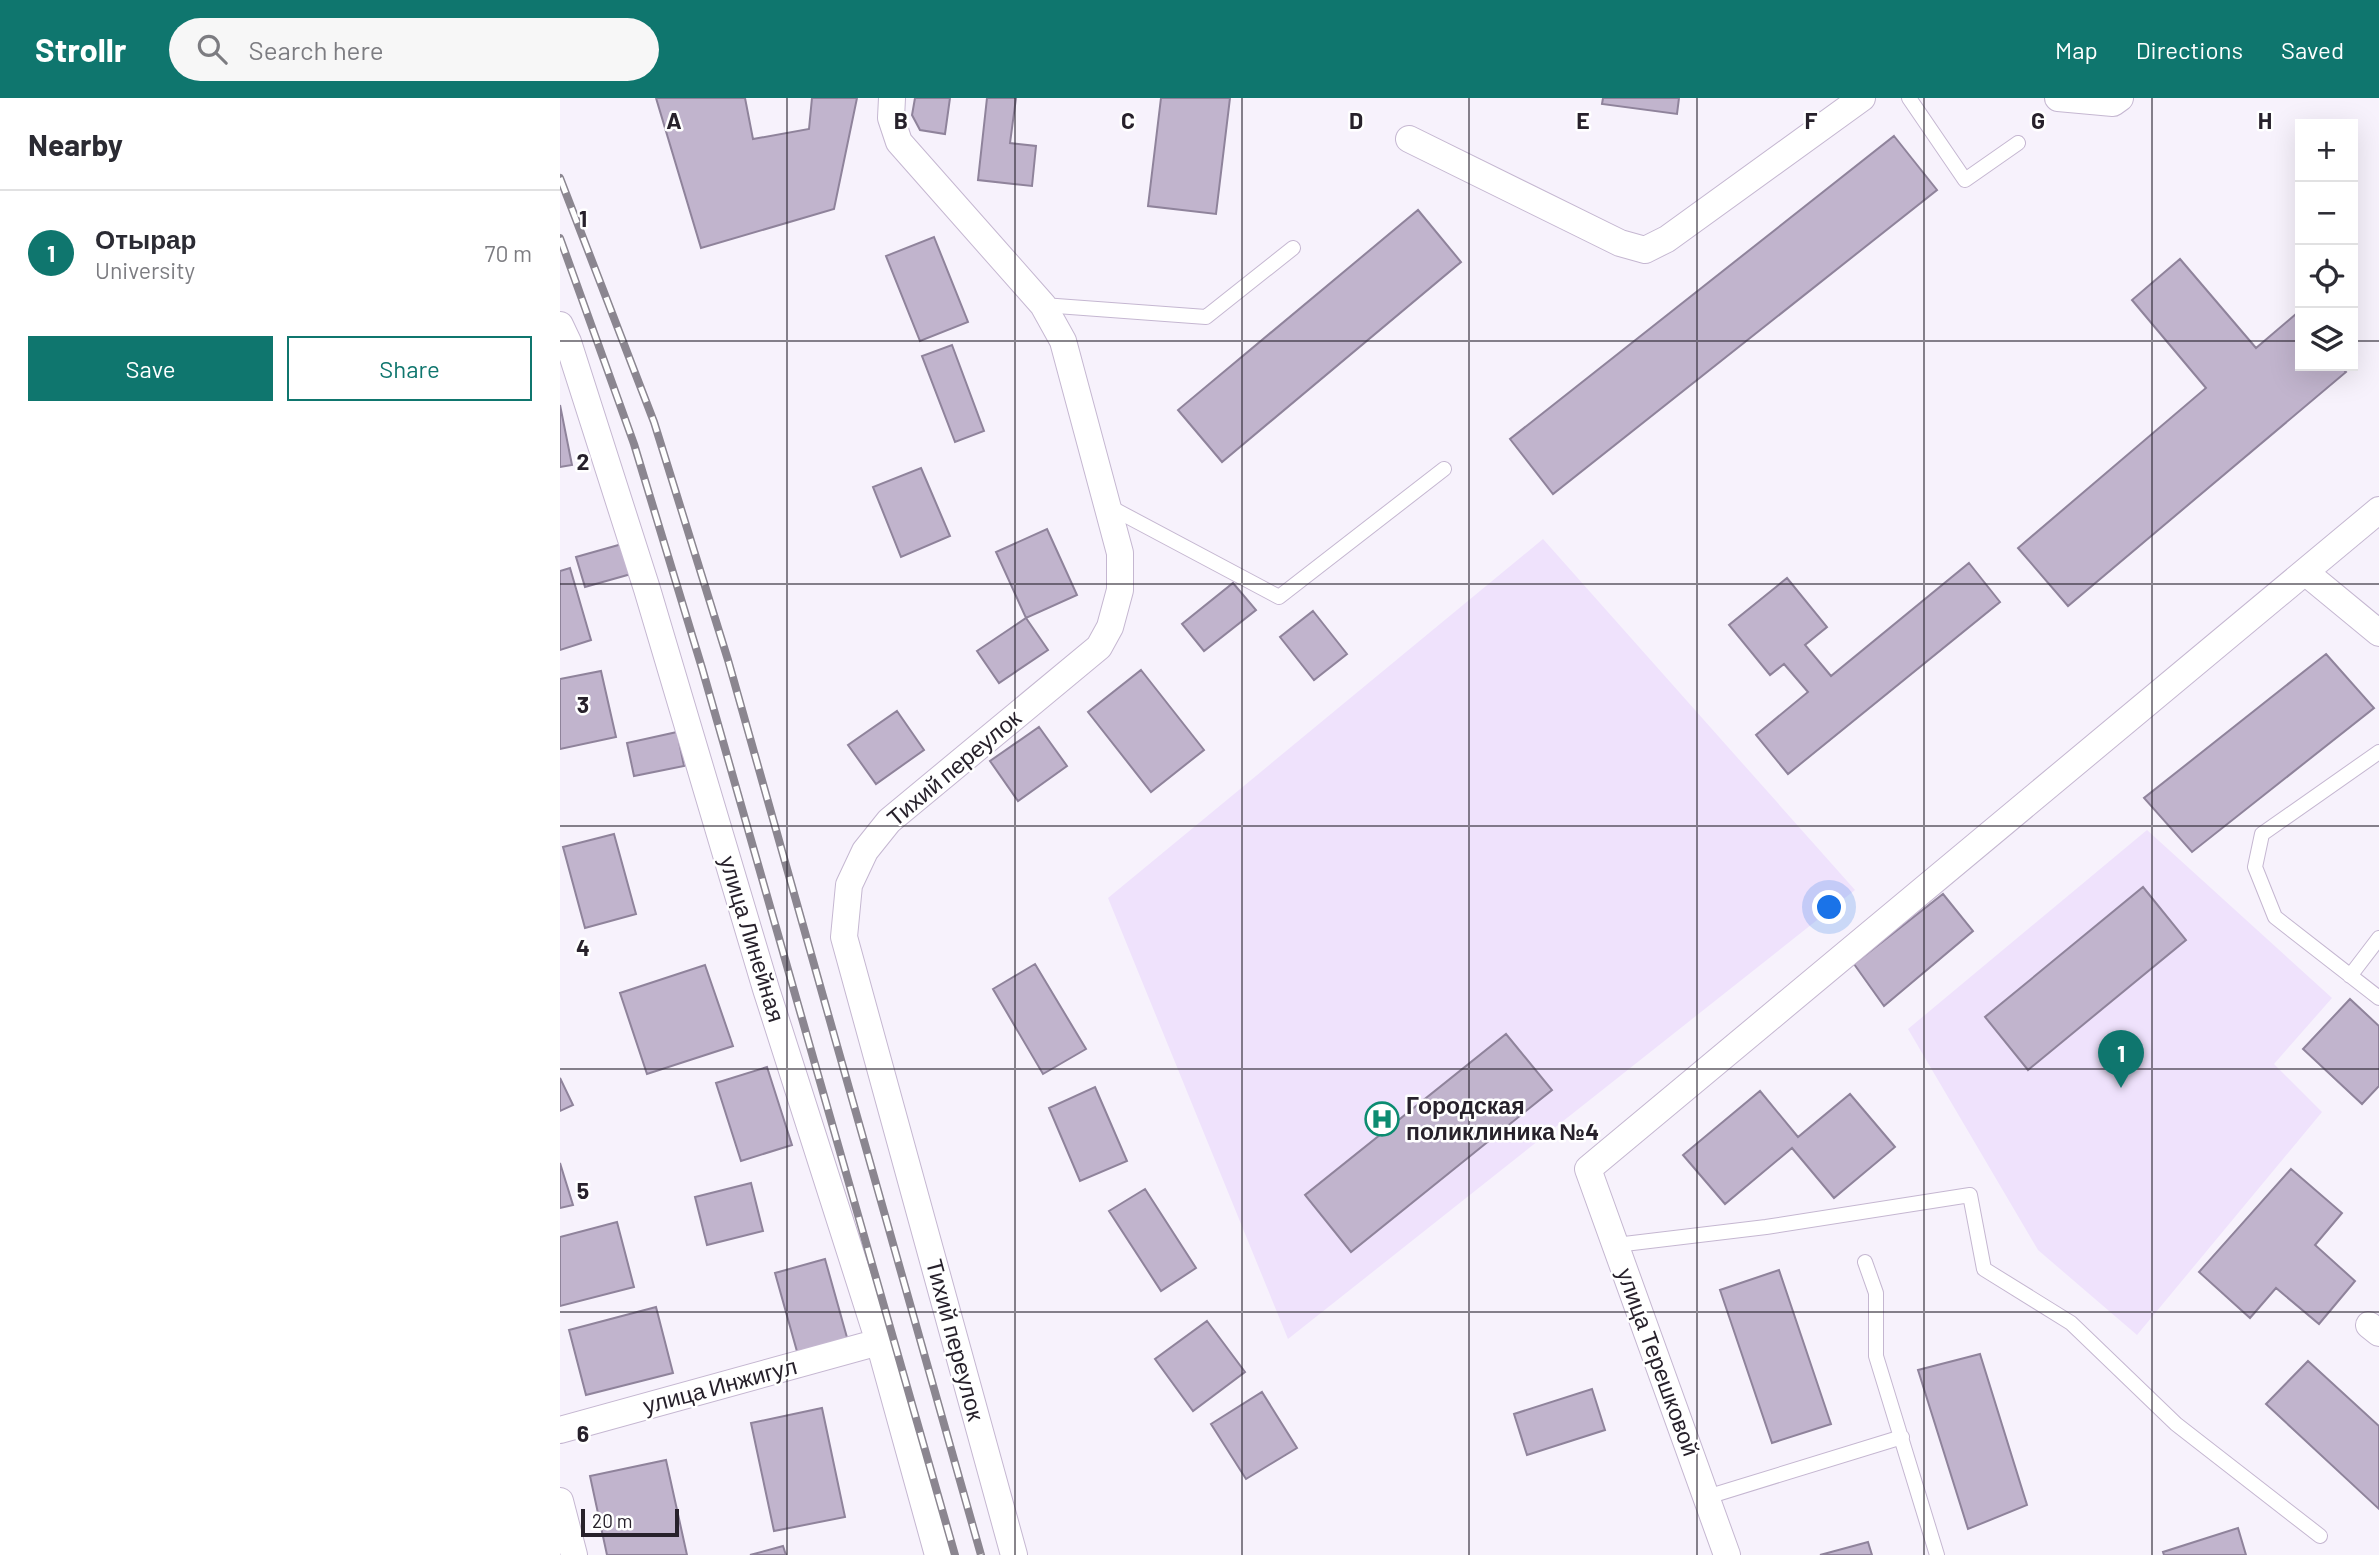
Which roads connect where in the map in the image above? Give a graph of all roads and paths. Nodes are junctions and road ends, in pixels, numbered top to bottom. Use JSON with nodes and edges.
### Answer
{"nodes":[{"id":1,"x":892,"y":98,"type":"edge"},
{"id":2,"x":1863,"y":98,"type":"edge"},
{"id":3,"x":1909,"y":98,"type":"edge"},
{"id":4,"x":2058,"y":98,"type":"edge"},
{"id":5,"x":2120,"y":98,"type":"edge"},
{"id":6,"x":1409,"y":139,"type":"dead end"},
{"id":7,"x":2018,"y":143,"type":"dead end"},
{"id":8,"x":1293,"y":248,"type":"dead end"},
{"id":9,"x":1043,"y":305,"type":"junction"},
{"id":10,"x":563,"y":337,"type":"edge"},
{"id":11,"x":1444,"y":469,"type":"dead end"},
{"id":12,"x":1107,"y":505,"type":"junction"},
{"id":13,"x":2379,"y":510,"type":"edge"},
{"id":14,"x":2305,"y":572,"type":"junction"},
{"id":15,"x":2379,"y":633,"type":"edge"},
{"id":16,"x":2379,"y":752,"type":"edge"},
{"id":17,"x":2379,"y":938,"type":"edge"},
{"id":18,"x":2350,"y":976,"type":"junction"},
{"id":19,"x":2379,"y":998,"type":"edge"},
{"id":20,"x":1616,"y":1245,"type":"junction"},
{"id":21,"x":1865,"y":1262,"type":"dead end"},
{"id":22,"x":879,"y":1342,"type":"junction"},
{"id":23,"x":560,"y":1430,"type":"edge"},
{"id":24,"x":1902,"y":1437,"type":"junction"},
{"id":25,"x":1707,"y":1497,"type":"junction"},
{"id":26,"x":560,"y":1501,"type":"edge"},
{"id":27,"x":2320,"y":1535,"type":"dead end"},
{"id":28,"x":574,"y":1555,"type":"edge"},
{"id":29,"x":938,"y":1555,"type":"edge"},
{"id":30,"x":1014,"y":1555,"type":"edge"},
{"id":31,"x":1727,"y":1555,"type":"edge"},
{"id":32,"x":1937,"y":1555,"type":"edge"}],
"edges":[{"from":1,"to":9,"type":"street","name":"Тихий переулок"},
{"from":2,"to":6,"type":"street"},
{"from":3,"to":7,"type":"lane"},
{"from":4,"to":5,"type":"street"},
{"from":8,"to":9,"type":"lane"},
{"from":9,"to":12,"type":"street","name":"Тихий переулок"},
{"from":10,"to":22,"type":"street","name":"улица Линейная"},
{"from":11,"to":12,"type":"lane"},
{"from":12,"to":30,"type":"street","name":"Тихий переулок"},
{"from":13,"to":14,"type":"street"},
{"from":14,"to":15,"type":"street"},
{"from":14,"to":20,"type":"street","name":"улица Терешковой"},
{"from":16,"to":18,"type":"lane"},
{"from":17,"to":18,"type":"lane"},
{"from":18,"to":19,"type":"lane"},
{"from":20,"to":25,"type":"street","name":"улица Терешковой"},
{"from":20,"to":27,"type":"lane"},
{"from":21,"to":24,"type":"lane"},
{"from":22,"to":23,"type":"street","name":"улица Инжигул"},
{"from":22,"to":29,"type":"street","name":"улица Линейная"},
{"from":24,"to":25,"type":"lane"},
{"from":24,"to":32,"type":"lane"},
{"from":25,"to":31,"type":"street","name":"улица Терешковой"},
{"from":26,"to":28,"type":"street"}]}
